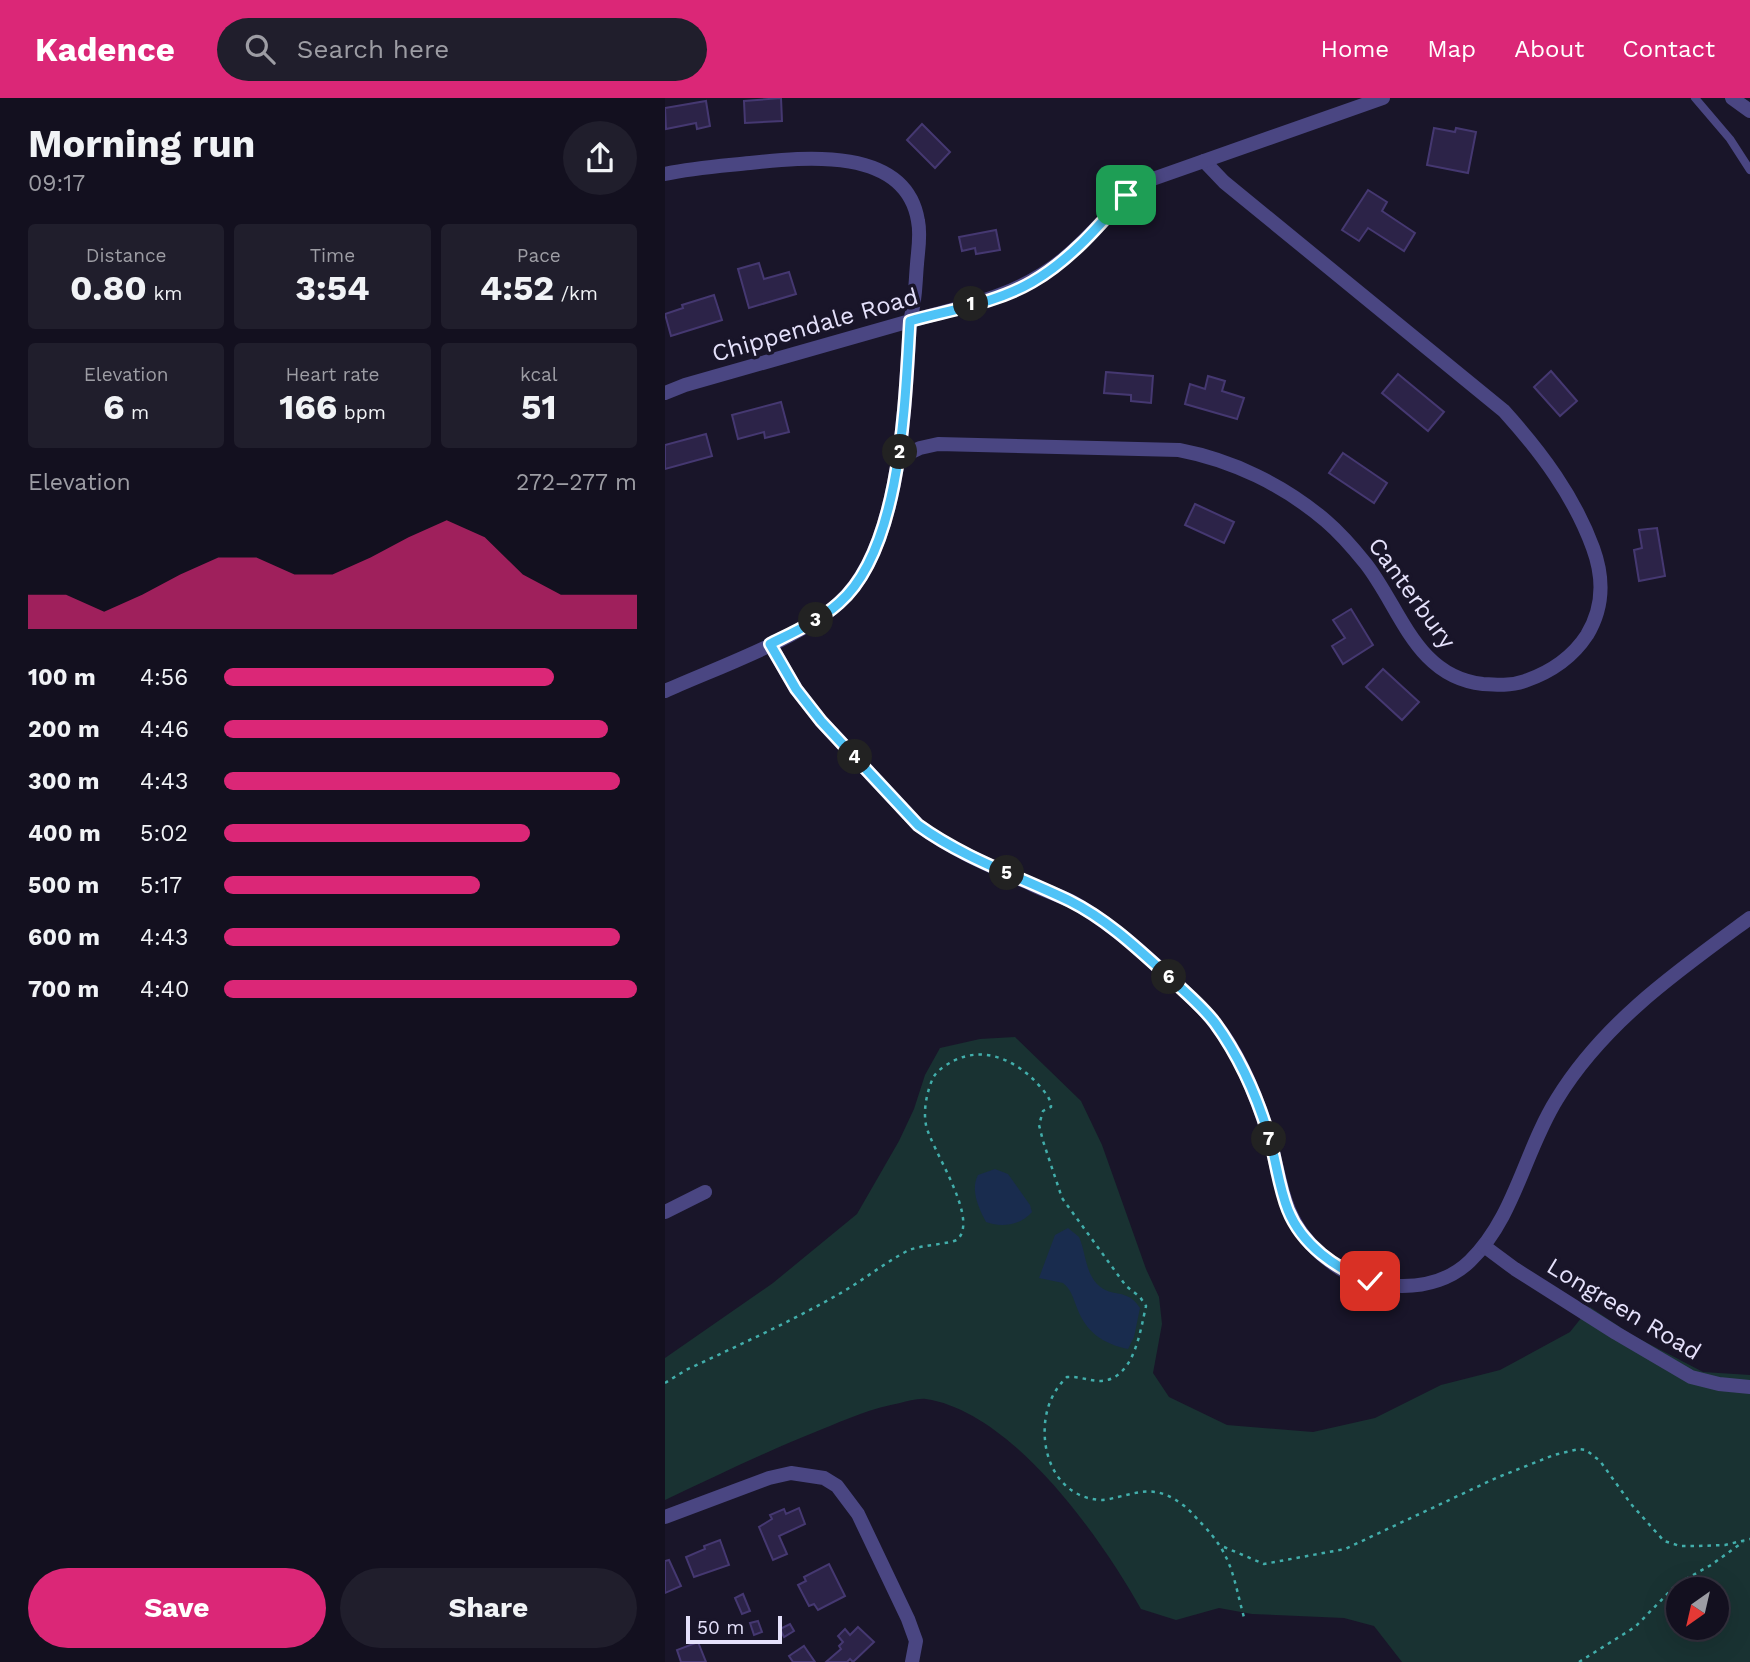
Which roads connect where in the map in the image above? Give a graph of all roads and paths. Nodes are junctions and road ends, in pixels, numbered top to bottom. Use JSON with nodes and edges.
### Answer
{"nodes":[{"id":1,"x":1383,"y":98,"type":"edge"},
{"id":2,"x":1695,"y":98,"type":"edge"},
{"id":3,"x":1732,"y":98,"type":"edge"},
{"id":4,"x":1750,"y":111,"type":"edge"},
{"id":5,"x":1204,"y":161,"type":"junction"},
{"id":6,"x":1750,"y":170,"type":"edge"},
{"id":7,"x":665,"y":174,"type":"edge"},
{"id":8,"x":910,"y":321,"type":"junction"},
{"id":9,"x":665,"y":393,"type":"edge"},
{"id":10,"x":899,"y":458,"type":"junction"},
{"id":11,"x":770,"y":644,"type":"junction"},
{"id":12,"x":665,"y":691,"type":"edge"},
{"id":13,"x":1750,"y":918,"type":"edge"},
{"id":14,"x":705,"y":1192,"type":"dead end"},
{"id":15,"x":665,"y":1212,"type":"edge"},
{"id":16,"x":1484,"y":1246,"type":"junction"},
{"id":17,"x":665,"y":1383,"type":"edge"},
{"id":18,"x":1750,"y":1387,"type":"edge"},
{"id":19,"x":665,"y":1517,"type":"edge"},
{"id":20,"x":1748,"y":1540,"type":"edge"},
{"id":21,"x":1221,"y":1545,"type":"junction"},
{"id":22,"x":1245,"y":1621,"type":"dead end"},
{"id":23,"x":912,"y":1662,"type":"edge"},
{"id":24,"x":1579,"y":1662,"type":"edge"}],
"edges":[{"from":1,"to":5,"type":"street","name":"Chippendale Road"},
{"from":2,"to":6,"type":"lane"},
{"from":3,"to":4,"type":"street"},
{"from":5,"to":8,"type":"street","name":"Chippendale Road"},
{"from":5,"to":10,"type":"street","name":"Canterbury"},
{"from":7,"to":8,"type":"street"},
{"from":8,"to":9,"type":"street","name":"Chippendale Road"},
{"from":8,"to":10,"type":"street"},
{"from":10,"to":11,"type":"street"},
{"from":11,"to":12,"type":"street"},
{"from":11,"to":16,"type":"street"},
{"from":13,"to":16,"type":"street"},
{"from":14,"to":15,"type":"street"},
{"from":16,"to":18,"type":"street","name":"Longreen Road"},
{"from":17,"to":21,"type":"path"},
{"from":19,"to":23,"type":"street"},
{"from":20,"to":21,"type":"path"},
{"from":20,"to":24,"type":"path"},
{"from":21,"to":22,"type":"path"}]}
